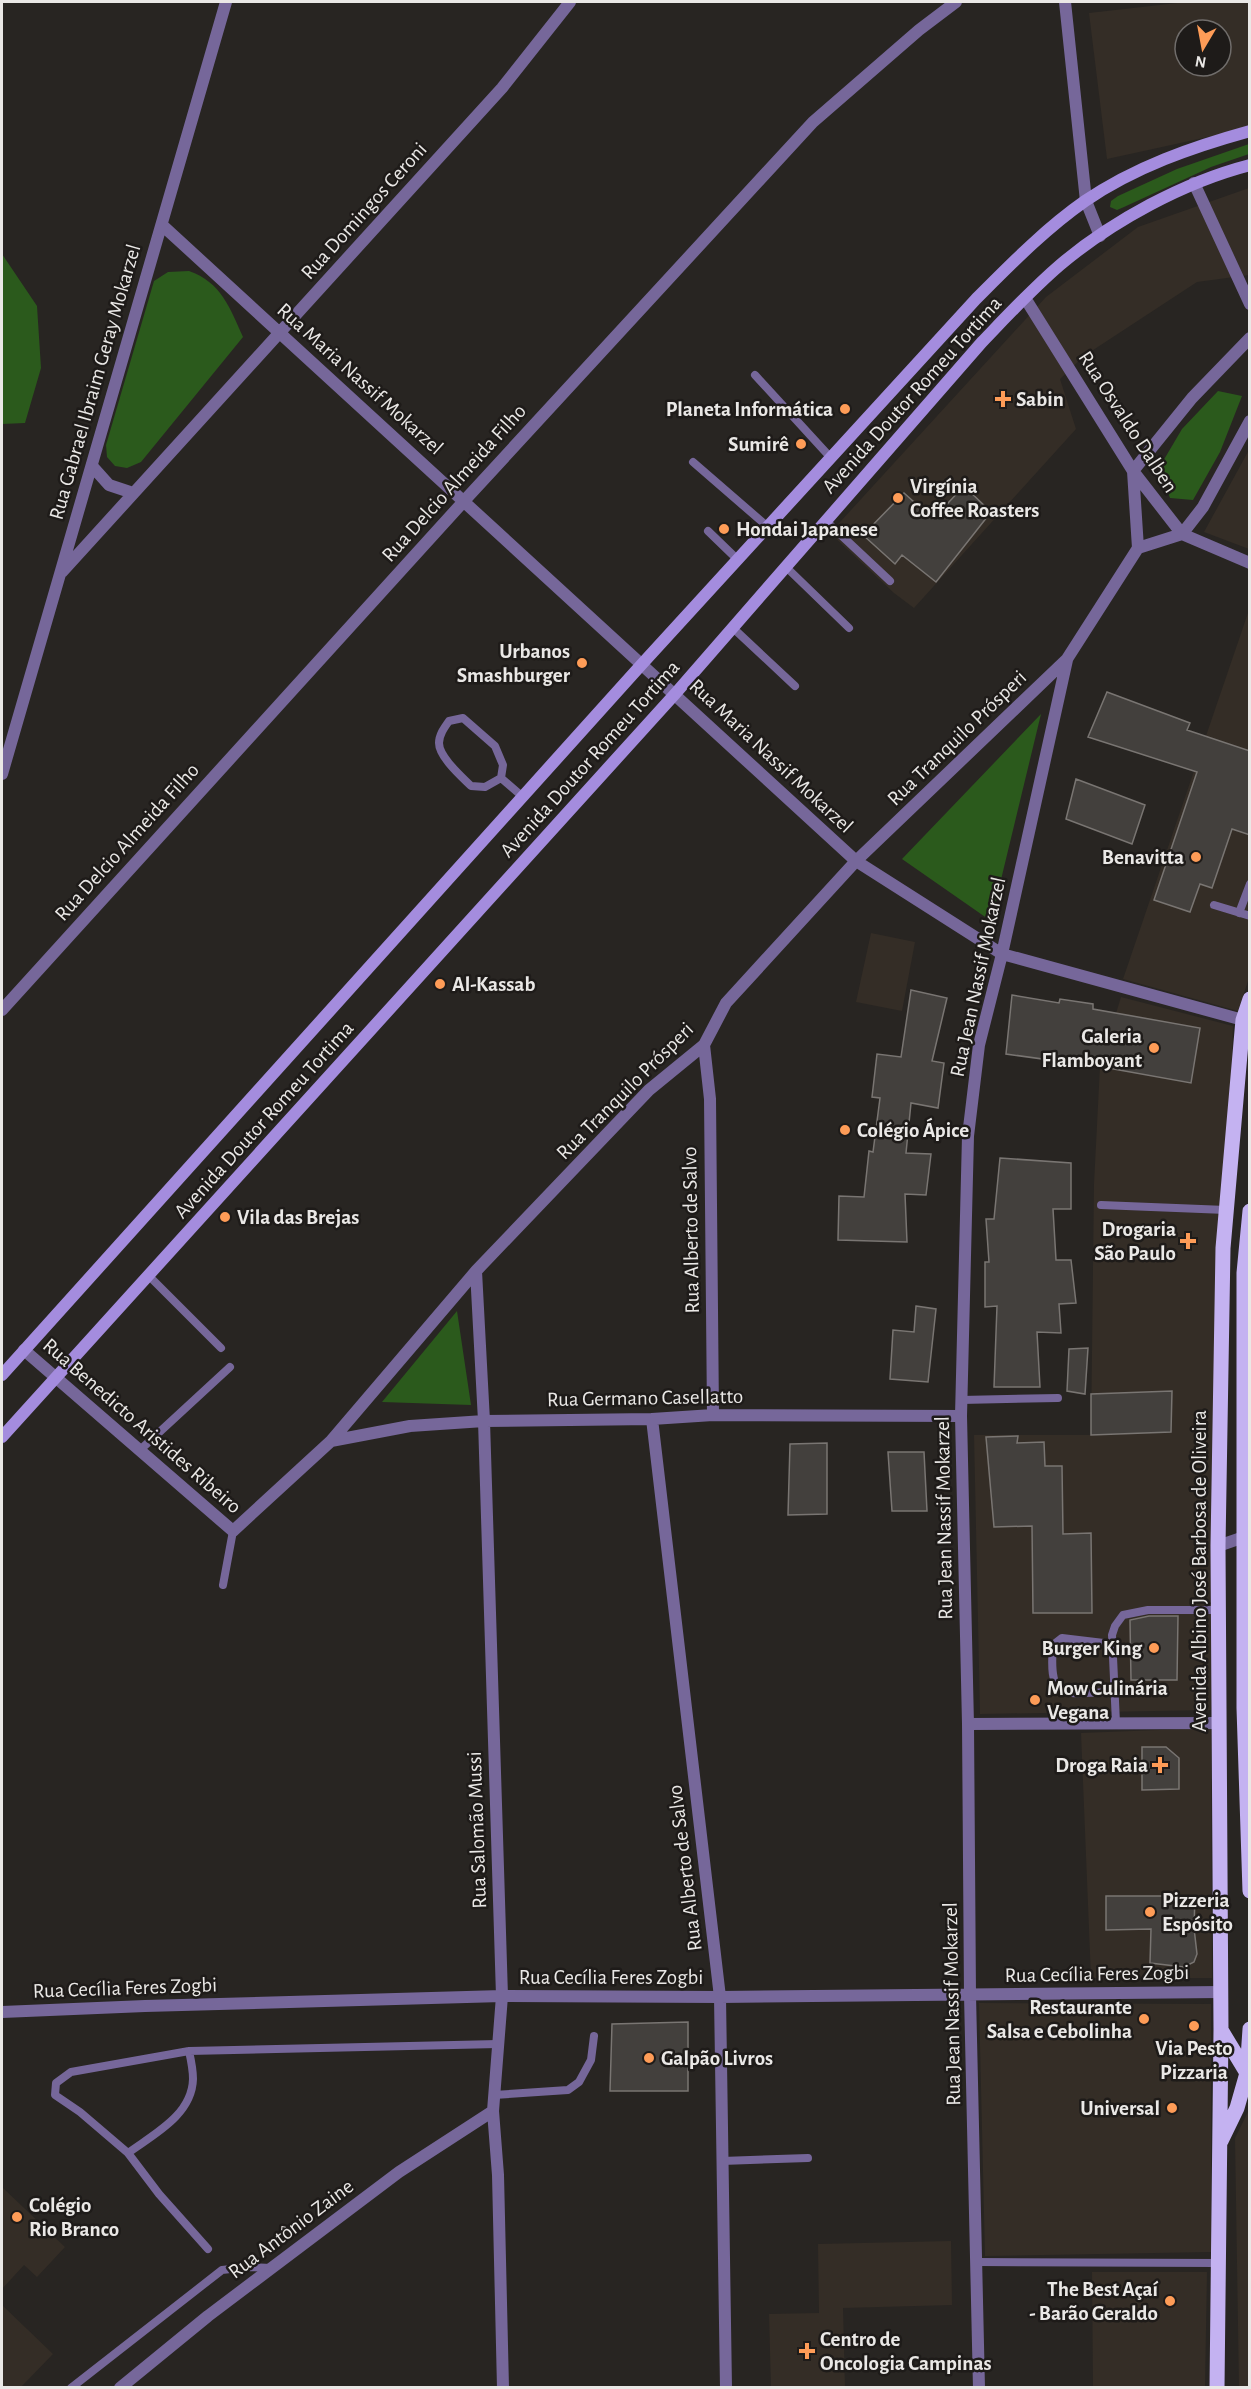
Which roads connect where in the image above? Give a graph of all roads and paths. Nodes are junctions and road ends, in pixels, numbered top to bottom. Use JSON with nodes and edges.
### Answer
{"nodes":[{"id":1,"x":226,"y":2,"type":"edge"},
{"id":2,"x":570,"y":2,"type":"edge"},
{"id":3,"x":956,"y":2,"type":"edge"},
{"id":4,"x":1065,"y":2,"type":"edge"},
{"id":5,"x":1250,"y":131,"type":"edge"},
{"id":6,"x":1250,"y":165,"type":"edge"},
{"id":7,"x":1194,"y":183,"type":"junction"},
{"id":8,"x":1086,"y":201,"type":"junction"},
{"id":9,"x":162,"y":225,"type":"junction"},
{"id":10,"x":1100,"y":236,"type":"junction"},
{"id":11,"x":1025,"y":298,"type":"junction"},
{"id":12,"x":1250,"y":304,"type":"edge"},
{"id":13,"x":280,"y":333,"type":"junction"},
{"id":14,"x":1250,"y":338,"type":"edge"},
{"id":15,"x":755,"y":375,"type":"dead end"},
{"id":16,"x":1250,"y":421,"type":"edge"},
{"id":17,"x":831,"y":458,"type":"junction"},
{"id":18,"x":693,"y":462,"type":"dead end"},
{"id":19,"x":92,"y":466,"type":"junction"},
{"id":20,"x":1132,"y":471,"type":"junction"},
{"id":21,"x":134,"y":493,"type":"junction"},
{"id":22,"x":464,"y":501,"type":"junction"},
{"id":23,"x":826,"y":521,"type":"junction"},
{"id":24,"x":768,"y":527,"type":"junction"},
{"id":25,"x":708,"y":531,"type":"dead end"},
{"id":26,"x":1182,"y":534,"type":"junction"},
{"id":27,"x":1138,"y":548,"type":"junction"},
{"id":28,"x":738,"y":560,"type":"junction"},
{"id":29,"x":1250,"y":563,"type":"edge"},
{"id":30,"x":786,"y":567,"type":"junction"},
{"id":31,"x":60,"y":574,"type":"junction"},
{"id":32,"x":890,"y":581,"type":"dead end"},
{"id":33,"x":733,"y":628,"type":"junction"},
{"id":34,"x":849,"y":628,"type":"dead end"},
{"id":35,"x":1067,"y":659,"type":"junction"},
{"id":36,"x":642,"y":664,"type":"junction"},
{"id":37,"x":795,"y":686,"type":"dead end"},
{"id":38,"x":675,"y":694,"type":"junction"},
{"id":39,"x":2,"y":774,"type":"edge"},
{"id":40,"x":501,"y":778,"type":"junction"},
{"id":41,"x":523,"y":797,"type":"junction"},
{"id":42,"x":856,"y":861,"type":"junction"},
{"id":43,"x":1250,"y":884,"type":"edge"},
{"id":44,"x":1214,"y":905,"type":"dead end"},
{"id":45,"x":1239,"y":913,"type":"junction"},
{"id":46,"x":1250,"y":916,"type":"edge"},
{"id":47,"x":1002,"y":954,"type":"junction"},
{"id":48,"x":1250,"y":999,"type":"edge"},
{"id":49,"x":2,"y":1010,"type":"edge"},
{"id":50,"x":1243,"y":1020,"type":"junction"},
{"id":51,"x":704,"y":1045,"type":"junction"},
{"id":52,"x":1101,"y":1205,"type":"dead end"},
{"id":53,"x":1226,"y":1210,"type":"junction"},
{"id":54,"x":1250,"y":1211,"type":"edge"},
{"id":55,"x":476,"y":1271,"type":"junction"},
{"id":56,"x":149,"y":1276,"type":"junction"},
{"id":57,"x":221,"y":1348,"type":"dead end"},
{"id":58,"x":24,"y":1350,"type":"junction"},
{"id":59,"x":1247,"y":1350,"type":"edge"},
{"id":60,"x":230,"y":1367,"type":"dead end"},
{"id":61,"x":2,"y":1375,"type":"edge"},
{"id":62,"x":57,"y":1377,"type":"junction"},
{"id":63,"x":1058,"y":1398,"type":"dead end"},
{"id":64,"x":961,"y":1400,"type":"junction"},
{"id":65,"x":713,"y":1415,"type":"junction"},
{"id":66,"x":961,"y":1416,"type":"junction"},
{"id":67,"x":652,"y":1419,"type":"junction"},
{"id":68,"x":484,"y":1421,"type":"junction"},
{"id":69,"x":2,"y":1437,"type":"edge"},
{"id":70,"x":331,"y":1441,"type":"junction"},
{"id":71,"x":1247,"y":1446,"type":"edge"},
{"id":72,"x":140,"y":1450,"type":"junction"},
{"id":73,"x":1247,"y":1494,"type":"edge"},
{"id":74,"x":233,"y":1531,"type":"junction"},
{"id":75,"x":1247,"y":1536,"type":"edge"},
{"id":76,"x":1218,"y":1546,"type":"junction"},
{"id":77,"x":1247,"y":1578,"type":"edge"},
{"id":78,"x":223,"y":1585,"type":"dead end"},
{"id":79,"x":1219,"y":1610,"type":"junction"},
{"id":80,"x":1112,"y":1644,"type":"junction"},
{"id":81,"x":1114,"y":1692,"type":"junction"},
{"id":82,"x":1220,"y":1723,"type":"junction"},
{"id":83,"x":968,"y":1724,"type":"junction"},
{"id":84,"x":1116,"y":1724,"type":"junction"},
{"id":85,"x":1250,"y":1891,"type":"edge"},
{"id":86,"x":1221,"y":1992,"type":"junction"},
{"id":87,"x":970,"y":1995,"type":"junction"},
{"id":88,"x":502,"y":1996,"type":"junction"},
{"id":89,"x":720,"y":1997,"type":"junction"},
{"id":90,"x":2,"y":2012,"type":"edge"},
{"id":91,"x":1250,"y":2029,"type":"edge"},
{"id":92,"x":1221,"y":2030,"type":"junction"},
{"id":93,"x":594,"y":2036,"type":"dead end"},
{"id":94,"x":498,"y":2044,"type":"junction"},
{"id":95,"x":189,"y":2051,"type":"junction"},
{"id":96,"x":1248,"y":2075,"type":"edge"},
{"id":97,"x":494,"y":2096,"type":"junction"},
{"id":98,"x":493,"y":2111,"type":"junction"},
{"id":99,"x":1219,"y":2145,"type":"junction"},
{"id":100,"x":128,"y":2153,"type":"junction"},
{"id":101,"x":808,"y":2158,"type":"dead end"},
{"id":102,"x":722,"y":2161,"type":"junction"},
{"id":103,"x":208,"y":2248,"type":"dead end"},
{"id":104,"x":977,"y":2262,"type":"junction"},
{"id":105,"x":1218,"y":2263,"type":"junction"},
{"id":106,"x":271,"y":2268,"type":"junction"},
{"id":107,"x":121,"y":2387,"type":"edge"},
{"id":108,"x":71,"y":2388,"type":"edge"},
{"id":109,"x":503,"y":2388,"type":"edge"},
{"id":110,"x":726,"y":2388,"type":"edge"},
{"id":111,"x":979,"y":2388,"type":"edge"},
{"id":112,"x":1217,"y":2388,"type":"edge"}],
"edges":[{"from":1,"to":9,"type":"street","name":"Rua Gabrael Ibraim Geray Mokarzel"},
{"from":2,"to":13,"type":"street","name":"Rua Domingos Ceroni"},
{"from":3,"to":22,"type":"street","name":"Rua Delcio Almeida Filho"},
{"from":4,"to":8,"type":"street"},
{"from":5,"to":8,"type":"main road","name":"Avenida Doutor Romeu Tortima"},
{"from":6,"to":7,"type":"main road","name":"Avenida Doutor Romeu Tortima"},
{"from":7,"to":10,"type":"main road","name":"Avenida Doutor Romeu Tortima"},
{"from":7,"to":12,"type":"street"},
{"from":8,"to":10,"type":"street"},
{"from":8,"to":17,"type":"main road","name":"Avenida Doutor Romeu Tortima"},
{"from":9,"to":13,"type":"street","name":"Rua Maria Nassif Mokarzel"},
{"from":9,"to":19,"type":"street","name":"Rua Gabrael Ibraim Geray Mokarzel"},
{"from":10,"to":11,"type":"main road","name":"Avenida Doutor Romeu Tortima"},
{"from":11,"to":20,"type":"street","name":"Rua Osvaldo Dalben"},
{"from":11,"to":23,"type":"main road","name":"Avenida Doutor Romeu Tortima"},
{"from":13,"to":21,"type":"street","name":"Rua Domingos Ceroni"},
{"from":13,"to":22,"type":"street","name":"Rua Maria Nassif Mokarzel"},
{"from":14,"to":20,"type":"street"},
{"from":15,"to":17,"type":"lane"},
{"from":16,"to":26,"type":"street"},
{"from":17,"to":24,"type":"main road","name":"Avenida Doutor Romeu Tortima"},
{"from":18,"to":24,"type":"lane"},
{"from":19,"to":21,"type":"street"},
{"from":19,"to":31,"type":"street","name":"Rua Gabrael Ibraim Geray Mokarzel"},
{"from":20,"to":26,"type":"street","name":"Rua Osvaldo Dalben"},
{"from":20,"to":27,"type":"street"},
{"from":21,"to":31,"type":"street","name":"Rua Domingos Ceroni"},
{"from":22,"to":36,"type":"street","name":"Rua Maria Nassif Mokarzel"},
{"from":22,"to":49,"type":"street","name":"Rua Delcio Almeida Filho"},
{"from":23,"to":30,"type":"main road","name":"Avenida Doutor Romeu Tortima"},
{"from":23,"to":32,"type":"lane"},
{"from":24,"to":28,"type":"main road","name":"Avenida Doutor Romeu Tortima"},
{"from":25,"to":28,"type":"lane"},
{"from":26,"to":27,"type":"street"},
{"from":26,"to":29,"type":"street","name":"Rua Osvaldo Dalben"},
{"from":27,"to":35,"type":"street","name":"Rua Tranquilo Prósperi"},
{"from":28,"to":36,"type":"main road","name":"Avenida Doutor Romeu Tortima"},
{"from":30,"to":33,"type":"main road","name":"Avenida Doutor Romeu Tortima"},
{"from":30,"to":34,"type":"lane"},
{"from":31,"to":39,"type":"street","name":"Rua Gabrael Ibraim Geray Mokarzel"},
{"from":33,"to":37,"type":"lane"},
{"from":33,"to":38,"type":"main road","name":"Avenida Doutor Romeu Tortima"},
{"from":35,"to":42,"type":"street","name":"Rua Tranquilo Prósperi"},
{"from":35,"to":47,"type":"street","name":"Rua Jean Nassif Mokarzel"},
{"from":36,"to":38,"type":"street","name":"Rua Maria Nassif Mokarzel"},
{"from":36,"to":41,"type":"main road","name":"Avenida Doutor Romeu Tortima"},
{"from":38,"to":42,"type":"street","name":"Rua Maria Nassif Mokarzel"},
{"from":38,"to":56,"type":"main road","name":"Avenida Doutor Romeu Tortima"},
{"from":40,"to":40,"type":"lane"},
{"from":40,"to":41,"type":"lane"},
{"from":41,"to":58,"type":"main road","name":"Avenida Doutor Romeu Tortima"},
{"from":42,"to":47,"type":"street","name":"Rua Maria Nassif Mokarzel"},
{"from":42,"to":51,"type":"street","name":"Rua Tranquilo Prósperi"},
{"from":43,"to":45,"type":"lane"},
{"from":44,"to":45,"type":"lane"},
{"from":45,"to":46,"type":"lane"},
{"from":47,"to":50,"type":"street","name":"Rua Maria Nassif Mokarzel"},
{"from":47,"to":64,"type":"street","name":"Rua Jean Nassif Mokarzel"},
{"from":48,"to":50,"type":"main road","name":"Avenida Albino José Barbosa de Oliveira"},
{"from":50,"to":53,"type":"main road","name":"Avenida Albino José Barbosa de Oliveira"},
{"from":51,"to":55,"type":"street","name":"Rua Tranquilo Prósperi"},
{"from":51,"to":65,"type":"street","name":"Rua Alberto de Salvo"},
{"from":52,"to":53,"type":"lane"},
{"from":53,"to":76,"type":"main road","name":"Avenida Albino José Barbosa de Oliveira"},
{"from":54,"to":59,"type":"main road"},
{"from":55,"to":68,"type":"street","name":"Rua Salomão Mussi"},
{"from":55,"to":70,"type":"street","name":"Rua Tranquilo Prósperi"},
{"from":56,"to":57,"type":"lane"},
{"from":56,"to":62,"type":"main road","name":"Avenida Doutor Romeu Tortima"},
{"from":58,"to":61,"type":"main road","name":"Avenida Doutor Romeu Tortima"},
{"from":58,"to":62,"type":"street","name":"Rua Benedicto Aristides Ribeiro"},
{"from":59,"to":71,"type":"main road"},
{"from":60,"to":72,"type":"lane"},
{"from":62,"to":69,"type":"main road","name":"Avenida Doutor Romeu Tortima"},
{"from":62,"to":72,"type":"street","name":"Rua Benedicto Aristides Ribeiro"},
{"from":63,"to":64,"type":"lane"},
{"from":64,"to":66,"type":"street","name":"Rua Jean Nassif Mokarzel"},
{"from":65,"to":66,"type":"street","name":"Rua Germano Casellatto"},
{"from":65,"to":67,"type":"street","name":"Rua Germano Casellatto"},
{"from":66,"to":83,"type":"street","name":"Rua Jean Nassif Mokarzel"},
{"from":67,"to":68,"type":"street","name":"Rua Germano Casellatto"},
{"from":67,"to":89,"type":"street","name":"Rua Alberto de Salvo"},
{"from":68,"to":70,"type":"street","name":"Rua Germano Casellatto"},
{"from":68,"to":88,"type":"street","name":"Rua Salomão Mussi"},
{"from":70,"to":74,"type":"street","name":"Rua Tranquilo Prósperi"},
{"from":71,"to":73,"type":"main road"},
{"from":72,"to":74,"type":"street","name":"Rua Benedicto Aristides Ribeiro"},
{"from":73,"to":75,"type":"main road"},
{"from":74,"to":78,"type":"lane"},
{"from":75,"to":76,"type":"street"},
{"from":75,"to":77,"type":"main road"},
{"from":76,"to":79,"type":"main road","name":"Avenida Albino José Barbosa de Oliveira"},
{"from":77,"to":85,"type":"main road"},
{"from":79,"to":80,"type":"lane"},
{"from":79,"to":82,"type":"main road","name":"Avenida Albino José Barbosa de Oliveira"},
{"from":80,"to":81,"type":"lane"},
{"from":80,"to":81,"type":"lane"},
{"from":81,"to":84,"type":"lane"},
{"from":82,"to":84,"type":"street"},
{"from":82,"to":86,"type":"main road","name":"Avenida Albino José Barbosa de Oliveira"},
{"from":83,"to":84,"type":"street"},
{"from":83,"to":87,"type":"street","name":"Rua Jean Nassif Mokarzel"},
{"from":86,"to":87,"type":"street","name":"Rua Cecília Feres Zogbi"},
{"from":86,"to":92,"type":"main road","name":"Avenida Albino José Barbosa de Oliveira"},
{"from":87,"to":89,"type":"street","name":"Rua Cecília Feres Zogbi"},
{"from":87,"to":104,"type":"street","name":"Rua Jean Nassif Mokarzel"},
{"from":88,"to":89,"type":"street","name":"Rua Cecília Feres Zogbi"},
{"from":88,"to":90,"type":"street","name":"Rua Cecília Feres Zogbi"},
{"from":88,"to":94,"type":"street","name":"Rua Salomão Mussi"},
{"from":89,"to":102,"type":"street","name":"Rua Alberto de Salvo"},
{"from":91,"to":96,"type":"main road","name":"Avenida Albino José Barbosa de Oliveira"},
{"from":92,"to":96,"type":"main road"},
{"from":92,"to":99,"type":"main road","name":"Avenida Albino José Barbosa de Oliveira"},
{"from":93,"to":97,"type":"lane"},
{"from":94,"to":95,"type":"lane"},
{"from":94,"to":97,"type":"street","name":"Rua Salomão Mussi"},
{"from":95,"to":100,"type":"lane"},
{"from":95,"to":100,"type":"lane"},
{"from":96,"to":99,"type":"main road","name":"Avenida Albino José Barbosa de Oliveira"},
{"from":97,"to":98,"type":"street","name":"Rua Salomão Mussi"},
{"from":98,"to":106,"type":"street","name":"Rua Antônio Zaine"},
{"from":98,"to":109,"type":"street","name":"Rua Salomão Mussi"},
{"from":99,"to":105,"type":"main road","name":"Avenida Albino José Barbosa de Oliveira"},
{"from":100,"to":103,"type":"lane"},
{"from":101,"to":102,"type":"lane"},
{"from":102,"to":110,"type":"street","name":"Rua Alberto de Salvo"},
{"from":104,"to":105,"type":"lane"},
{"from":104,"to":111,"type":"street","name":"Rua Jean Nassif Mokarzel"},
{"from":105,"to":112,"type":"main road","name":"Avenida Albino José Barbosa de Oliveira"},
{"from":106,"to":107,"type":"street","name":"Rua Antônio Zaine"},
{"from":106,"to":108,"type":"lane"}]}
